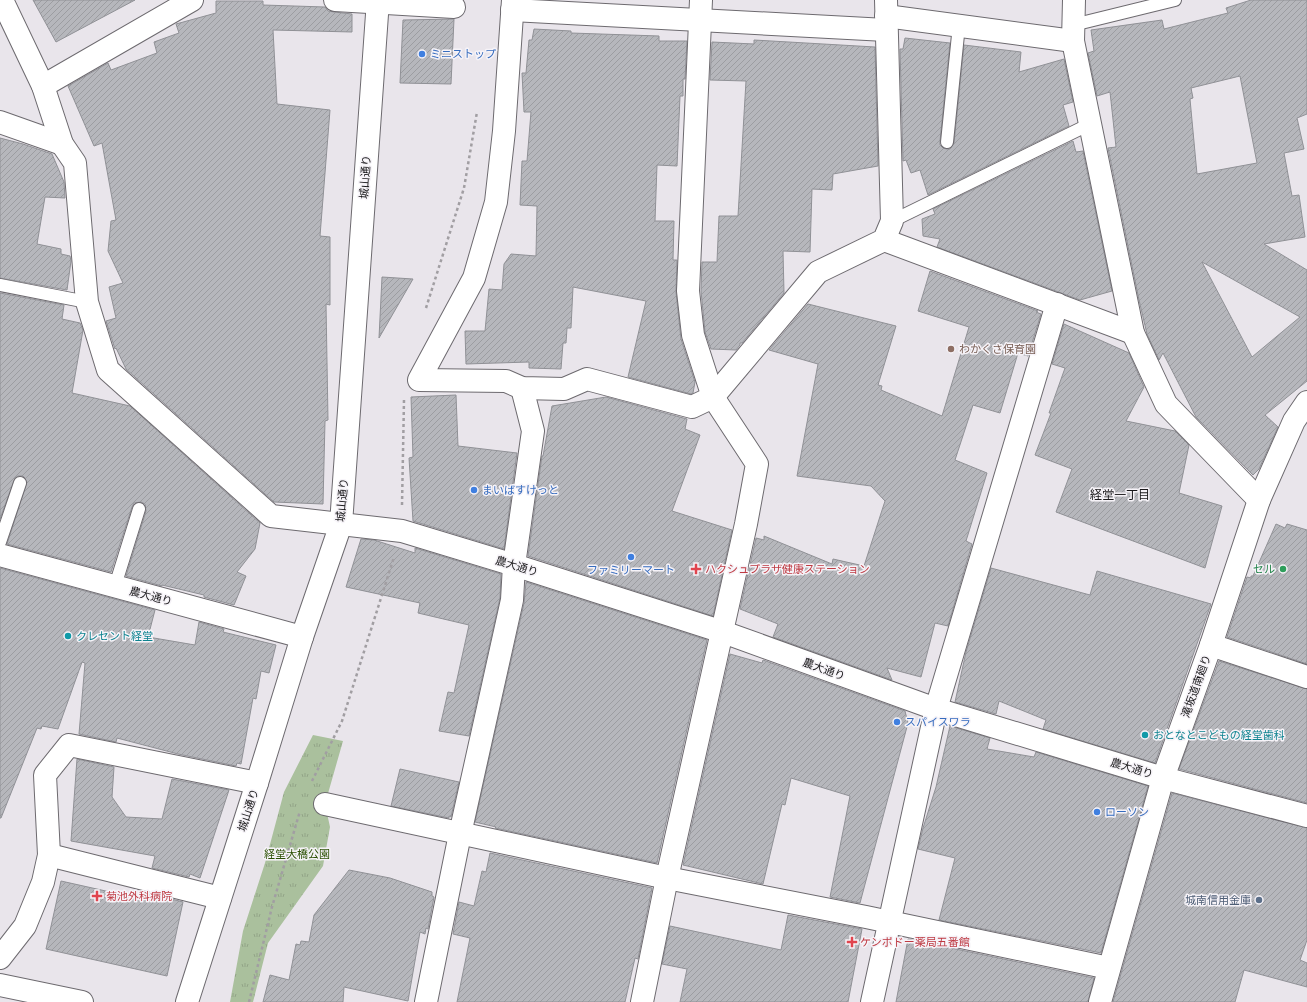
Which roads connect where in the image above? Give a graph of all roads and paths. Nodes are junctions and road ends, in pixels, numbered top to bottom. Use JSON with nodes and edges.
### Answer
{"nodes":[{"id":1,"x":2,"y":0,"type":"edge"},
{"id":2,"x":192,"y":0,"type":"edge"},
{"id":3,"x":335,"y":0,"type":"edge"},
{"id":4,"x":1074,"y":0,"type":"edge"},
{"id":5,"x":1175,"y":0,"type":"edge"},
{"id":6,"x":378,"y":2,"type":"edge"},
{"id":7,"x":513,"y":5,"type":"edge"},
{"id":8,"x":454,"y":7,"type":"dead end"},
{"id":9,"x":700,"y":10,"type":"edge"},
{"id":10,"x":886,"y":15,"type":"edge"},
{"id":11,"x":960,"y":25,"type":"junction"},
{"id":12,"x":1073,"y":33,"type":"junction"},
{"id":13,"x":43,"y":86,"type":"junction"},
{"id":14,"x":0,"y":122,"type":"edge"},
{"id":15,"x":1090,"y":124,"type":"junction"},
{"id":16,"x":947,"y":142,"type":"dead end"},
{"id":17,"x":62,"y":144,"type":"junction"},
{"id":18,"x":888,"y":230,"type":"junction"},
{"id":19,"x":0,"y":285,"type":"edge"},
{"id":20,"x":86,"y":302,"type":"junction"},
{"id":21,"x":1057,"y":304,"type":"junction"},
{"id":22,"x":1133,"y":332,"type":"junction"},
{"id":23,"x":522,"y":388,"type":"junction"},
{"id":24,"x":712,"y":397,"type":"junction"},
{"id":25,"x":1306,"y":404,"type":"edge"},
{"id":26,"x":20,"y":483,"type":"dead end"},
{"id":27,"x":1259,"y":500,"type":"junction"},
{"id":28,"x":140,"y":509,"type":"dead end"},
{"id":29,"x":341,"y":524,"type":"junction"},
{"id":30,"x":0,"y":542,"type":"edge"},
{"id":31,"x":0,"y":555,"type":"edge"},
{"id":32,"x":514,"y":565,"type":"junction"},
{"id":33,"x":114,"y":586,"type":"junction"},
{"id":34,"x":723,"y":632,"type":"junction"},
{"id":35,"x":302,"y":637,"type":"junction"},
{"id":36,"x":1211,"y":645,"type":"junction"},
{"id":37,"x":1307,"y":678,"type":"edge"},
{"id":38,"x":936,"y":709,"type":"junction"},
{"id":39,"x":1163,"y":778,"type":"junction"},
{"id":40,"x":257,"y":783,"type":"junction"},
{"id":41,"x":325,"y":804,"type":"dead end"},
{"id":42,"x":1307,"y":816,"type":"edge"},
{"id":43,"x":460,"y":834,"type":"junction"},
{"id":44,"x":49,"y":855,"type":"junction"},
{"id":45,"x":668,"y":878,"type":"junction"},
{"id":46,"x":220,"y":898,"type":"junction"},
{"id":47,"x":890,"y":923,"type":"junction"},
{"id":48,"x":0,"y":958,"type":"edge"},
{"id":49,"x":1109,"y":968,"type":"junction"},
{"id":50,"x":0,"y":985,"type":"edge"},
{"id":51,"x":82,"y":1002,"type":"edge"},
{"id":52,"x":188,"y":1002,"type":"edge"},
{"id":53,"x":426,"y":1002,"type":"edge"},
{"id":54,"x":642,"y":1002,"type":"edge"},
{"id":55,"x":872,"y":1002,"type":"edge"},
{"id":56,"x":1100,"y":1002,"type":"edge"}],
"edges":[{"from":1,"to":13,"type":"street","name":"農大通り"},
{"from":2,"to":13,"type":"street"},
{"from":3,"to":6,"type":"street"},
{"from":4,"to":12,"type":"street"},
{"from":5,"to":12,"type":"lane"},
{"from":6,"to":8,"type":"street"},
{"from":6,"to":29,"type":"street","name":"城山通り"},
{"from":7,"to":9,"type":"street"},
{"from":7,"to":23,"type":"street"},
{"from":9,"to":10,"type":"street"},
{"from":9,"to":24,"type":"street"},
{"from":10,"to":11,"type":"street"},
{"from":10,"to":18,"type":"street"},
{"from":11,"to":12,"type":"street"},
{"from":11,"to":16,"type":"lane"},
{"from":12,"to":15,"type":"street"},
{"from":13,"to":17,"type":"street","name":"農大通り"},
{"from":14,"to":17,"type":"street"},
{"from":15,"to":18,"type":"lane"},
{"from":15,"to":22,"type":"street"},
{"from":17,"to":20,"type":"street","name":"農大通り"},
{"from":18,"to":21,"type":"street"},
{"from":18,"to":24,"type":"street"},
{"from":19,"to":20,"type":"lane"},
{"from":20,"to":29,"type":"street","name":"農大通り"},
{"from":21,"to":22,"type":"street"},
{"from":21,"to":38,"type":"street"},
{"from":22,"to":27,"type":"street"},
{"from":23,"to":24,"type":"street"},
{"from":23,"to":32,"type":"street"},
{"from":24,"to":34,"type":"street"},
{"from":25,"to":27,"type":"street","name":"滝坂道南廻り"},
{"from":26,"to":30,"type":"lane"},
{"from":27,"to":36,"type":"street","name":"滝坂道南廻り"},
{"from":28,"to":33,"type":"lane"},
{"from":29,"to":32,"type":"street","name":"農大通り"},
{"from":29,"to":35,"type":"street","name":"城山通り"},
{"from":31,"to":33,"type":"street","name":"農大通り"},
{"from":32,"to":34,"type":"street","name":"農大通り"},
{"from":32,"to":43,"type":"street"},
{"from":33,"to":35,"type":"street","name":"農大通り"},
{"from":34,"to":38,"type":"street","name":"農大通り"},
{"from":34,"to":45,"type":"street"},
{"from":35,"to":40,"type":"street","name":"城山通り"},
{"from":36,"to":37,"type":"street"},
{"from":36,"to":39,"type":"street","name":"滝坂道南廻り"},
{"from":38,"to":39,"type":"street","name":"農大通り"},
{"from":38,"to":47,"type":"street"},
{"from":39,"to":42,"type":"street","name":"農大通り"},
{"from":39,"to":49,"type":"street","name":"滝坂道南廻り"},
{"from":40,"to":44,"type":"street"},
{"from":40,"to":46,"type":"street","name":"城山通り"},
{"from":41,"to":43,"type":"street"},
{"from":43,"to":45,"type":"street"},
{"from":43,"to":53,"type":"street"},
{"from":44,"to":46,"type":"street"},
{"from":44,"to":48,"type":"street"},
{"from":45,"to":47,"type":"street"},
{"from":45,"to":54,"type":"street"},
{"from":46,"to":52,"type":"street","name":"城山通り"},
{"from":47,"to":49,"type":"street"},
{"from":47,"to":55,"type":"street"},
{"from":49,"to":56,"type":"street","name":"滝坂道南廻り"},
{"from":50,"to":51,"type":"street"}]}
